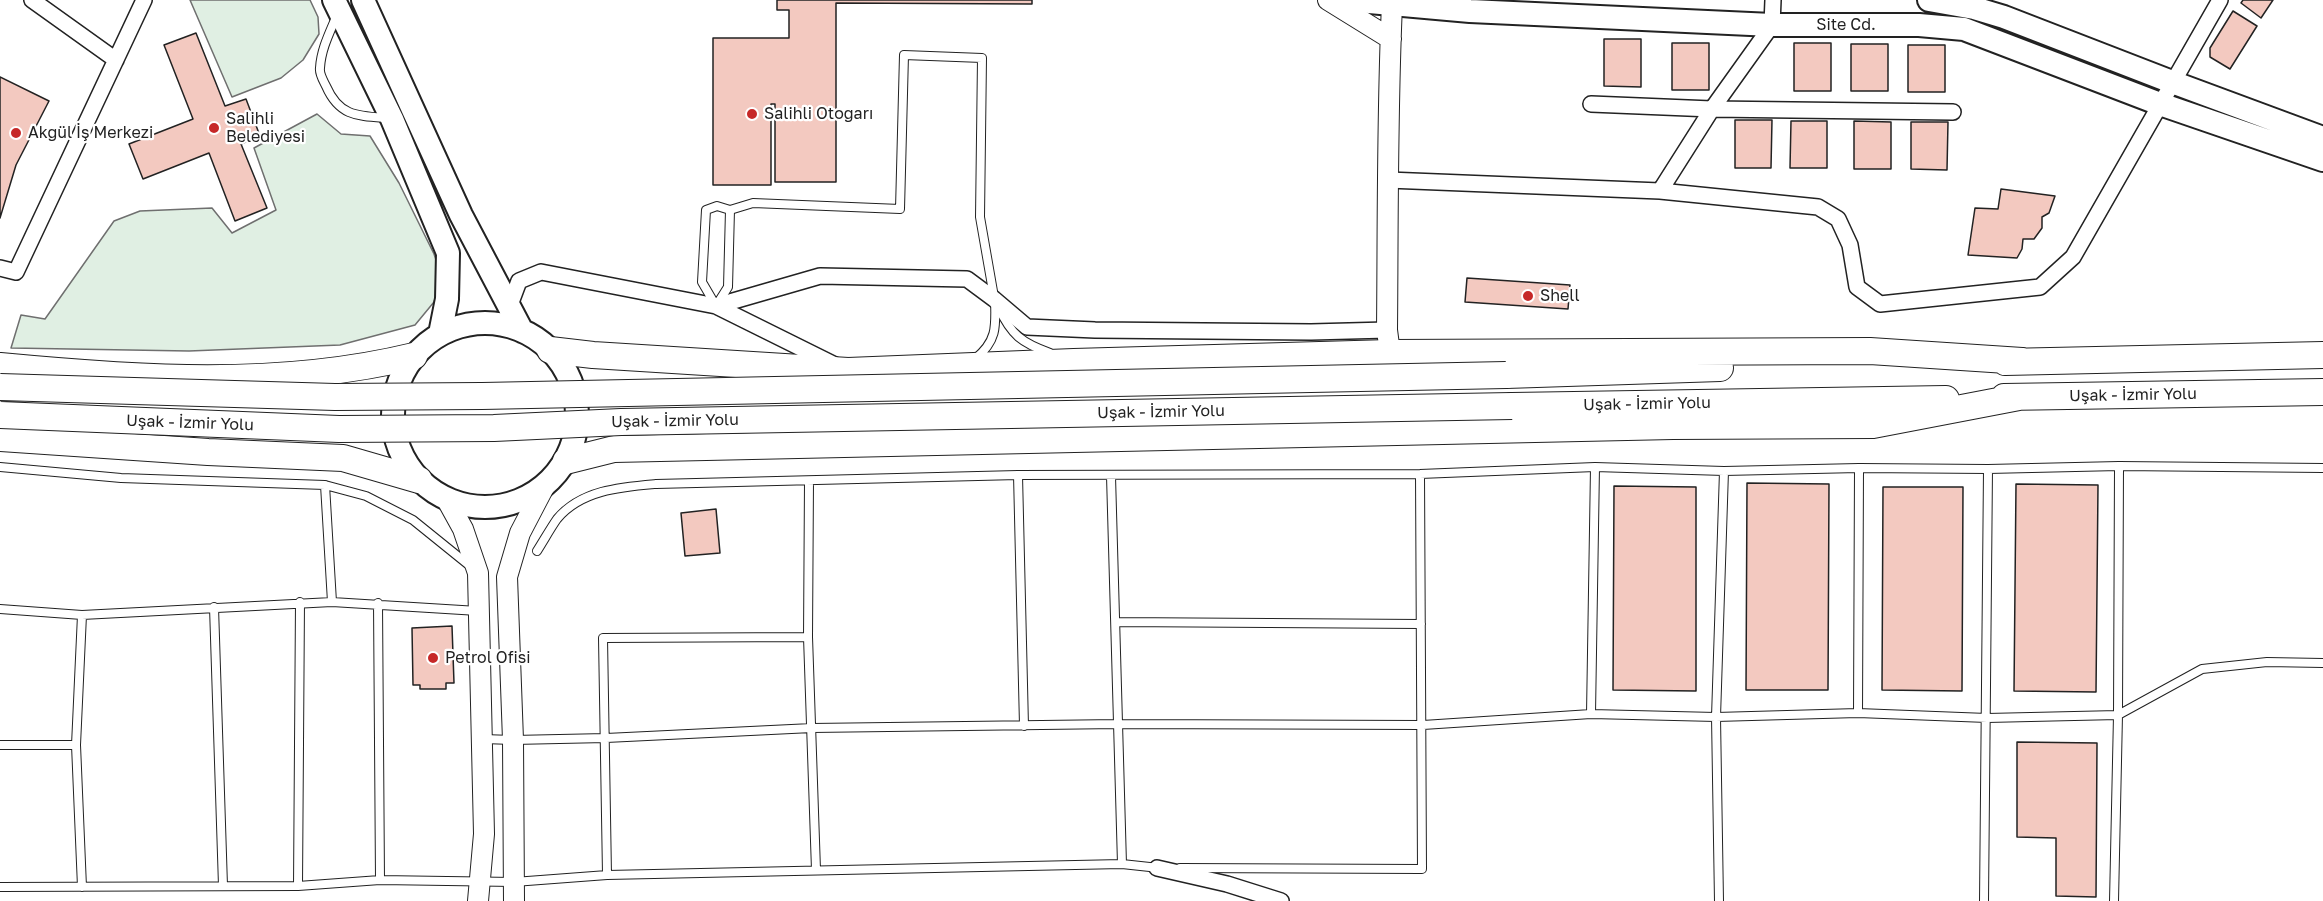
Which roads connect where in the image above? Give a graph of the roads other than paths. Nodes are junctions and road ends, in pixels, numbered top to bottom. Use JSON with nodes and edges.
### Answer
{"nodes":[{"id":1,"x":32,"y":0,"type":"edge"},
{"id":2,"x":144,"y":0,"type":"edge"},
{"id":3,"x":363,"y":0,"type":"edge"},
{"id":4,"x":1328,"y":0,"type":"edge"},
{"id":5,"x":1347,"y":0,"type":"edge"},
{"id":6,"x":1773,"y":0,"type":"edge"},
{"id":7,"x":1929,"y":0,"type":"edge"},
{"id":8,"x":2220,"y":0,"type":"edge"},
{"id":9,"x":1394,"y":2,"type":"edge"},
{"id":10,"x":1975,"y":4,"type":"edge"},
{"id":11,"x":336,"y":5,"type":"edge"},
{"id":12,"x":1772,"y":25,"type":"junction"},
{"id":13,"x":1964,"y":29,"type":"junction"},
{"id":14,"x":1391,"y":39,"type":"junction"},
{"id":15,"x":116,"y":60,"type":"junction"},
{"id":16,"x":2172,"y":82,"type":"junction"},
{"id":17,"x":1591,"y":104,"type":"dead end"},
{"id":18,"x":2160,"y":104,"type":"junction"},
{"id":19,"x":1712,"y":109,"type":"junction"},
{"id":20,"x":1953,"y":112,"type":"dead end"},
{"id":21,"x":392,"y":119,"type":"junction"},
{"id":22,"x":2323,"y":138,"type":"edge"},
{"id":23,"x":2323,"y":160,"type":"edge"},
{"id":24,"x":1388,"y":180,"type":"junction"},
{"id":25,"x":1660,"y":191,"type":"junction"},
{"id":26,"x":730,"y":210,"type":"junction"},
{"id":27,"x":0,"y":268,"type":"edge"},
{"id":28,"x":994,"y":298,"type":"junction"},
{"id":29,"x":510,"y":305,"type":"junction"},
{"id":30,"x":716,"y":306,"type":"junction"},
{"id":31,"x":522,"y":331,"type":"junction"},
{"id":32,"x":440,"y":334,"type":"junction"},
{"id":33,"x":1388,"y":341,"type":"junction"},
{"id":34,"x":550,"y":350,"type":"junction"},
{"id":35,"x":2323,"y":355,"type":"edge"},
{"id":36,"x":414,"y":356,"type":"junction"},
{"id":37,"x":1074,"y":362,"type":"junction"},
{"id":38,"x":2022,"y":362,"type":"junction"},
{"id":39,"x":0,"y":366,"type":"edge"},
{"id":40,"x":965,"y":366,"type":"junction"},
{"id":41,"x":848,"y":371,"type":"junction"},
{"id":42,"x":0,"y":387,"type":"edge"},
{"id":43,"x":2323,"y":392,"type":"edge"},
{"id":44,"x":2019,"y":397,"type":"junction"},
{"id":45,"x":0,"y":415,"type":"edge"},
{"id":46,"x":0,"y":438,"type":"edge"},
{"id":47,"x":566,"y":461,"type":"junction"},
{"id":48,"x":2119,"y":466,"type":"junction"},
{"id":49,"x":0,"y":467,"type":"edge"},
{"id":50,"x":1595,"y":467,"type":"junction"},
{"id":51,"x":1859,"y":468,"type":"junction"},
{"id":52,"x":2323,"y":468,"type":"edge"},
{"id":53,"x":1988,"y":470,"type":"junction"},
{"id":54,"x":1725,"y":471,"type":"junction"},
{"id":55,"x":1420,"y":474,"type":"junction"},
{"id":56,"x":1018,"y":475,"type":"junction"},
{"id":57,"x":1111,"y":476,"type":"junction"},
{"id":58,"x":419,"y":480,"type":"junction"},
{"id":59,"x":809,"y":481,"type":"junction"},
{"id":60,"x":325,"y":485,"type":"junction"},
{"id":61,"x":544,"y":487,"type":"junction"},
{"id":62,"x":447,"y":500,"type":"junction"},
{"id":63,"x":537,"y":551,"type":"dead end"},
{"id":64,"x":478,"y":573,"type":"junction"},
{"id":65,"x":300,"y":602,"type":"junction"},
{"id":66,"x":332,"y":602,"type":"junction"},
{"id":67,"x":378,"y":603,"type":"junction"},
{"id":68,"x":214,"y":608,"type":"junction"},
{"id":69,"x":0,"y":609,"type":"edge"},
{"id":70,"x":478,"y":611,"type":"junction"},
{"id":71,"x":82,"y":615,"type":"junction"},
{"id":72,"x":1117,"y":622,"type":"junction"},
{"id":73,"x":1421,"y":624,"type":"junction"},
{"id":74,"x":808,"y":637,"type":"junction"},
{"id":75,"x":2323,"y":663,"type":"edge"},
{"id":76,"x":1858,"y":713,"type":"junction"},
{"id":77,"x":1591,"y":714,"type":"junction"},
{"id":78,"x":2118,"y":716,"type":"junction"},
{"id":79,"x":1716,"y":717,"type":"junction"},
{"id":80,"x":1987,"y":718,"type":"junction"},
{"id":81,"x":1118,"y":724,"type":"junction"},
{"id":82,"x":1423,"y":725,"type":"junction"},
{"id":83,"x":1024,"y":726,"type":"junction"},
{"id":84,"x":812,"y":728,"type":"junction"},
{"id":85,"x":606,"y":738,"type":"junction"},
{"id":86,"x":483,"y":739,"type":"junction"},
{"id":87,"x":513,"y":740,"type":"junction"},
{"id":88,"x":0,"y":745,"type":"edge"},
{"id":89,"x":76,"y":745,"type":"junction"},
{"id":90,"x":1122,"y":864,"type":"junction"},
{"id":91,"x":1157,"y":868,"type":"junction"},
{"id":92,"x":816,"y":870,"type":"junction"},
{"id":93,"x":607,"y":875,"type":"junction"},
{"id":94,"x":380,"y":880,"type":"junction"},
{"id":95,"x":479,"y":881,"type":"junction"},
{"id":96,"x":223,"y":886,"type":"junction"},
{"id":97,"x":298,"y":886,"type":"junction"},
{"id":98,"x":0,"y":887,"type":"edge"},
{"id":99,"x":82,"y":887,"type":"junction"},
{"id":100,"x":514,"y":891,"type":"edge"},
{"id":101,"x":478,"y":901,"type":"edge"},
{"id":102,"x":1281,"y":901,"type":"edge"},
{"id":103,"x":1719,"y":901,"type":"edge"},
{"id":104,"x":1984,"y":901,"type":"edge"},
{"id":105,"x":2115,"y":901,"type":"edge"}],
"edges":[{"from":1,"to":15,"type":"street"},
{"from":2,"to":15,"type":"street"},
{"from":3,"to":29,"type":"main road"},
{"from":4,"to":14,"type":"street"},
{"from":5,"to":9,"type":"main road","name":"Site Cd."},
{"from":6,"to":12,"type":"street"},
{"from":7,"to":10,"type":"main road"},
{"from":8,"to":16,"type":"street"},
{"from":9,"to":12,"type":"main road","name":"Site Cd."},
{"from":9,"to":14,"type":"street"},
{"from":10,"to":13,"type":"street"},
{"from":10,"to":16,"type":"main road"},
{"from":11,"to":21,"type":"main road"},
{"from":11,"to":21,"type":"lane"},
{"from":12,"to":13,"type":"main road","name":"Site Cd."},
{"from":12,"to":19,"type":"street"},
{"from":13,"to":18,"type":"main road","name":"Site Cd."},
{"from":14,"to":24,"type":"street"},
{"from":15,"to":27,"type":"street"},
{"from":16,"to":18,"type":"street"},
{"from":16,"to":22,"type":"main road"},
{"from":17,"to":19,"type":"street"},
{"from":18,"to":23,"type":"main road","name":"Site Cd."},
{"from":18,"to":25,"type":"street"},
{"from":19,"to":20,"type":"street"},
{"from":19,"to":25,"type":"street"},
{"from":21,"to":32,"type":"main road"},
{"from":24,"to":25,"type":"street"},
{"from":24,"to":33,"type":"street"},
{"from":26,"to":28,"type":"lane"},
{"from":26,"to":30,"type":"lane"},
{"from":26,"to":30,"type":"lane"},
{"from":28,"to":30,"type":"street"},
{"from":28,"to":33,"type":"street"},
{"from":28,"to":37,"type":"lane"},
{"from":28,"to":40,"type":"lane"},
{"from":29,"to":30,"type":"street"},
{"from":29,"to":31,"type":"main road"},
{"from":30,"to":41,"type":"street"},
{"from":31,"to":32,"type":"main road"},
{"from":31,"to":34,"type":"main road"},
{"from":32,"to":36,"type":"main road"},
{"from":33,"to":37,"type":"highway"},
{"from":33,"to":38,"type":"highway"},
{"from":34,"to":41,"type":"highway"},
{"from":34,"to":47,"type":"main road"},
{"from":35,"to":38,"type":"highway","name":"Uşak - İzmir Yolu"},
{"from":36,"to":39,"type":"highway"},
{"from":36,"to":58,"type":"main road"},
{"from":37,"to":40,"type":"highway"},
{"from":38,"to":42,"type":"highway","name":"Uşak - İzmir Yolu","bridge":true},
{"from":40,"to":41,"type":"highway"},
{"from":43,"to":44,"type":"highway","name":"Uşak - İzmir Yolu"},
{"from":44,"to":45,"type":"highway","name":"Uşak - İzmir Yolu","bridge":true},
{"from":44,"to":47,"type":"highway"},
{"from":46,"to":58,"type":"highway"},
{"from":47,"to":61,"type":"main road"},
{"from":48,"to":52,"type":"lane"},
{"from":48,"to":53,"type":"lane"},
{"from":48,"to":78,"type":"lane"},
{"from":49,"to":60,"type":"lane"},
{"from":50,"to":54,"type":"lane"},
{"from":50,"to":55,"type":"lane"},
{"from":50,"to":77,"type":"lane"},
{"from":51,"to":53,"type":"lane"},
{"from":51,"to":54,"type":"lane"},
{"from":51,"to":76,"type":"lane"},
{"from":53,"to":80,"type":"lane"},
{"from":54,"to":79,"type":"lane"},
{"from":55,"to":57,"type":"lane"},
{"from":55,"to":73,"type":"lane"},
{"from":56,"to":57,"type":"lane"},
{"from":56,"to":59,"type":"lane"},
{"from":56,"to":83,"type":"lane"},
{"from":57,"to":72,"type":"lane"},
{"from":58,"to":62,"type":"main road"},
{"from":59,"to":63,"type":"lane"},
{"from":59,"to":74,"type":"lane"},
{"from":60,"to":64,"type":"lane"},
{"from":60,"to":66,"type":"lane"},
{"from":61,"to":62,"type":"main road"},
{"from":61,"to":87,"type":"street"},
{"from":62,"to":64,"type":"street"},
{"from":64,"to":70,"type":"street"},
{"from":65,"to":66,"type":"lane"},
{"from":65,"to":68,"type":"lane"},
{"from":65,"to":97,"type":"lane"},
{"from":66,"to":67,"type":"lane"},
{"from":67,"to":70,"type":"lane"},
{"from":67,"to":94,"type":"lane"},
{"from":68,"to":71,"type":"lane"},
{"from":68,"to":96,"type":"lane"},
{"from":69,"to":71,"type":"lane"},
{"from":70,"to":86,"type":"street"},
{"from":71,"to":89,"type":"lane"},
{"from":72,"to":73,"type":"lane"},
{"from":72,"to":81,"type":"lane"},
{"from":73,"to":82,"type":"lane"},
{"from":74,"to":84,"type":"lane"},
{"from":74,"to":85,"type":"lane"},
{"from":75,"to":78,"type":"lane"},
{"from":76,"to":79,"type":"lane"},
{"from":76,"to":80,"type":"lane"},
{"from":77,"to":79,"type":"lane"},
{"from":77,"to":82,"type":"lane"},
{"from":78,"to":80,"type":"lane"},
{"from":78,"to":105,"type":"lane"},
{"from":79,"to":103,"type":"lane"},
{"from":80,"to":104,"type":"lane"},
{"from":81,"to":82,"type":"lane"},
{"from":81,"to":83,"type":"lane"},
{"from":81,"to":90,"type":"lane"},
{"from":82,"to":91,"type":"lane"},
{"from":83,"to":84,"type":"lane"},
{"from":84,"to":85,"type":"lane"},
{"from":84,"to":92,"type":"lane"},
{"from":85,"to":87,"type":"lane"},
{"from":85,"to":93,"type":"lane"},
{"from":86,"to":87,"type":"lane"},
{"from":86,"to":95,"type":"street"},
{"from":87,"to":100,"type":"street"},
{"from":88,"to":89,"type":"lane"},
{"from":89,"to":99,"type":"lane"},
{"from":90,"to":91,"type":"lane"},
{"from":90,"to":92,"type":"lane"},
{"from":91,"to":102,"type":"street"},
{"from":92,"to":93,"type":"lane"},
{"from":93,"to":100,"type":"lane"},
{"from":94,"to":95,"type":"lane"},
{"from":94,"to":97,"type":"lane"},
{"from":95,"to":100,"type":"lane"},
{"from":95,"to":101,"type":"street"},
{"from":96,"to":97,"type":"lane"},
{"from":96,"to":99,"type":"lane"},
{"from":98,"to":99,"type":"lane"}]}
